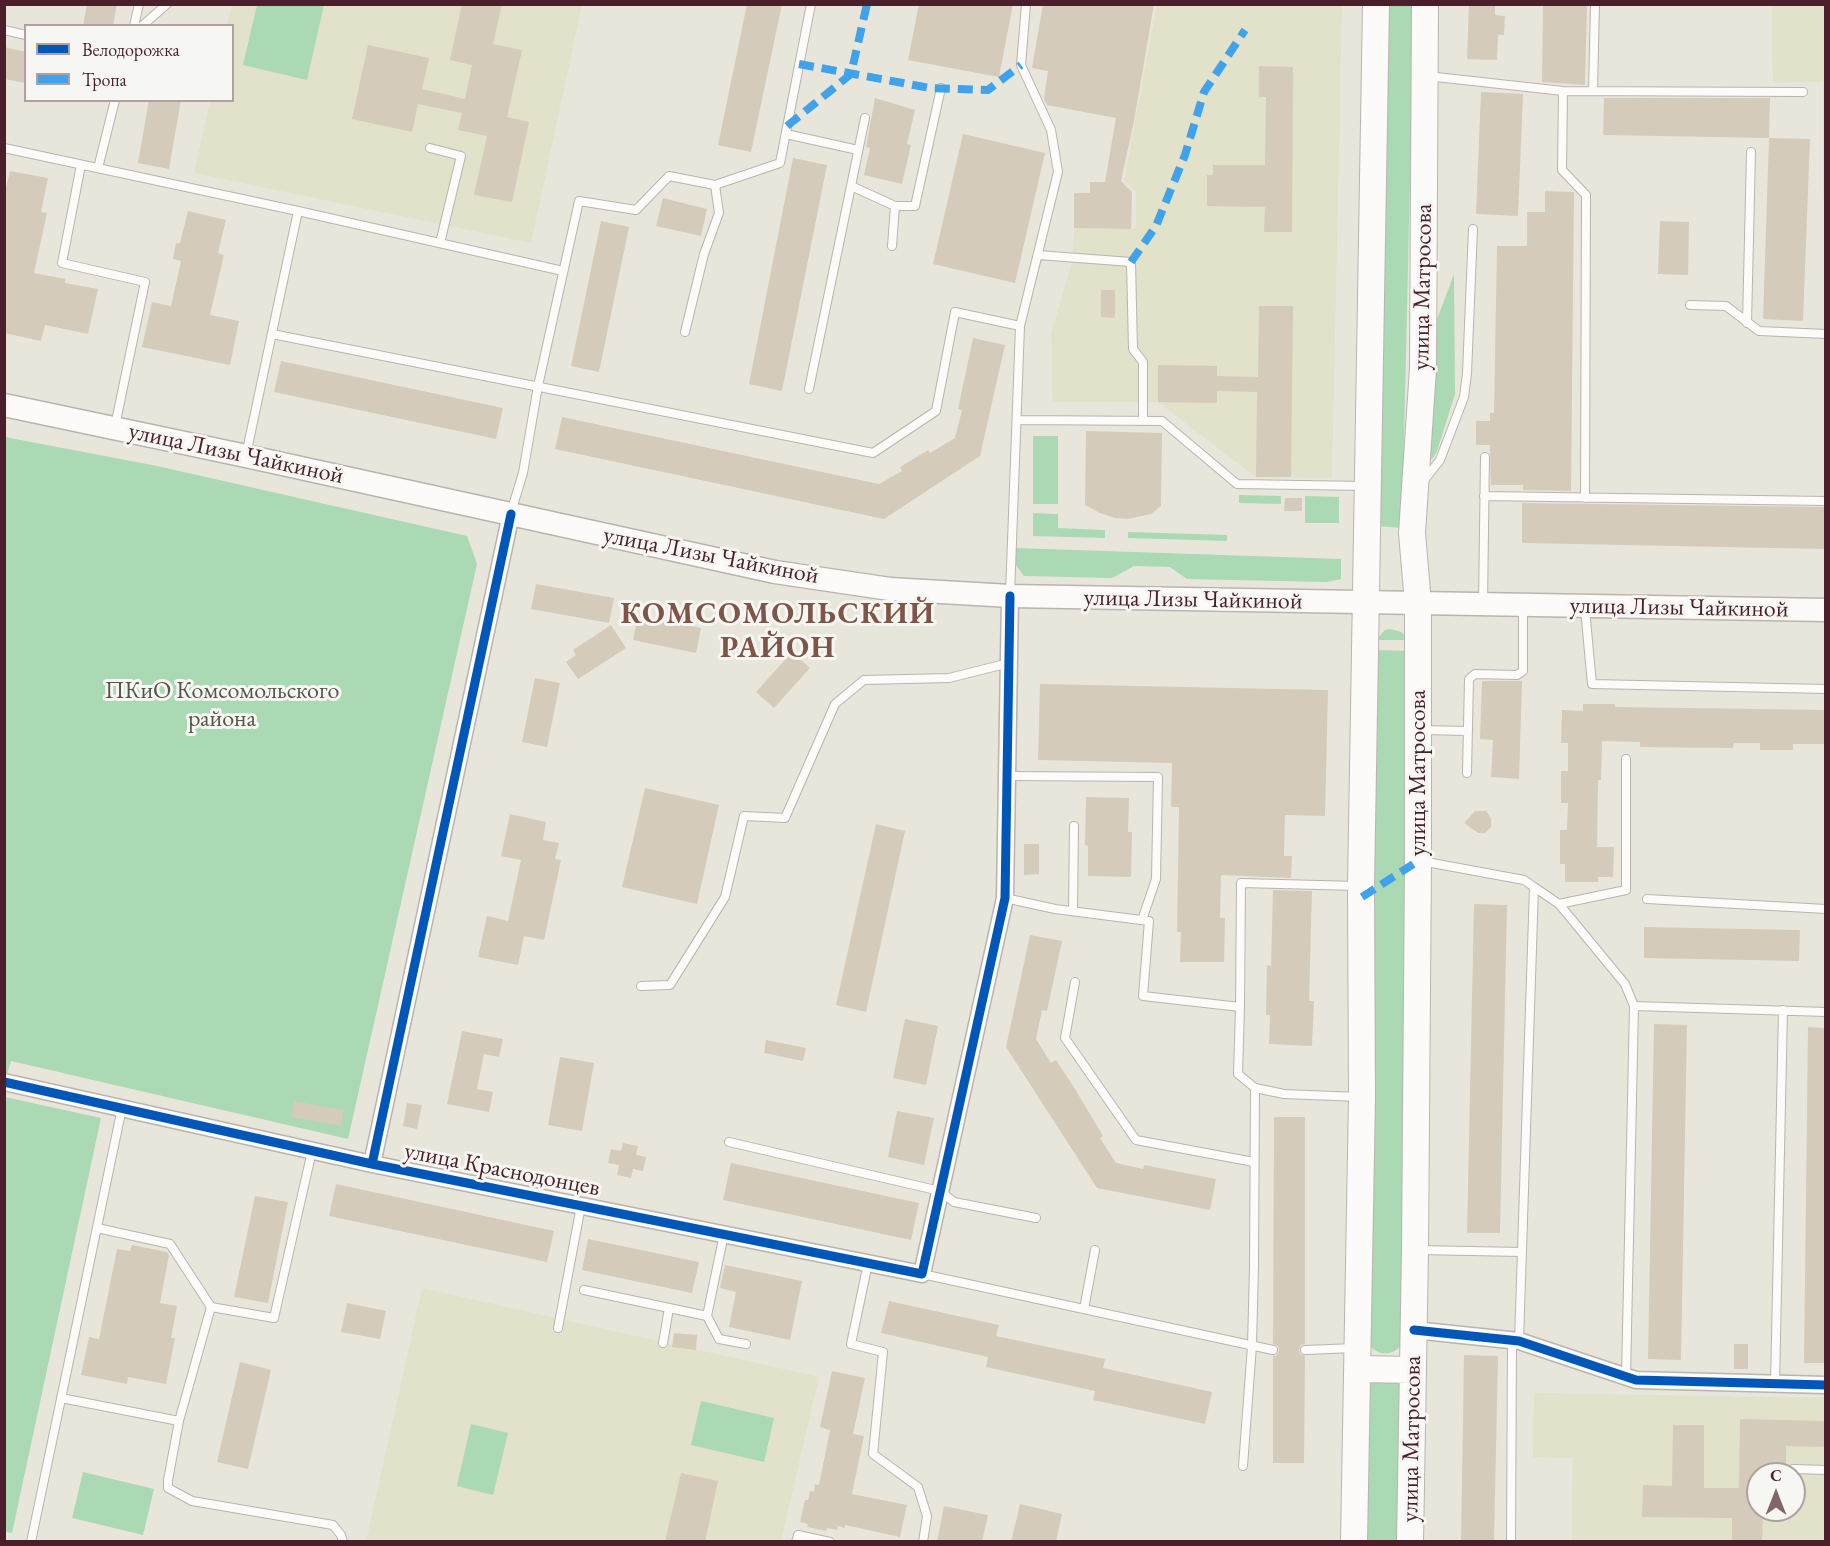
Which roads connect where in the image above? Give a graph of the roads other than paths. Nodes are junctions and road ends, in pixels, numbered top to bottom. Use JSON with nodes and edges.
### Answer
{"nodes":[{"id":1,"x":139,"y":4,"type":"edge"},
{"id":2,"x":166,"y":4,"type":"edge"},
{"id":3,"x":811,"y":4,"type":"edge"},
{"id":4,"x":1026,"y":4,"type":"edge"},
{"id":5,"x":1376,"y":4,"type":"edge"},
{"id":6,"x":1425,"y":4,"type":"edge"},
{"id":7,"x":1595,"y":4,"type":"edge"},
{"id":8,"x":134,"y":24,"type":"edge"},
{"id":9,"x":144,"y":24,"type":"edge"},
{"id":10,"x":4,"y":30,"type":"edge"},
{"id":11,"x":24,"y":35,"type":"edge"},
{"id":12,"x":1424,"y":76,"type":"junction"},
{"id":13,"x":941,"y":88,"type":"dead end"},
{"id":14,"x":1563,"y":91,"type":"junction"},
{"id":15,"x":1593,"y":91,"type":"junction"},
{"id":16,"x":1803,"y":92,"type":"dead end"},
{"id":17,"x":114,"y":102,"type":"edge"},
{"id":18,"x":865,"y":118,"type":"dead end"},
{"id":19,"x":786,"y":134,"type":"junction"},
{"id":20,"x":4,"y":148,"type":"edge"},
{"id":21,"x":430,"y":148,"type":"dead end"},
{"id":22,"x":858,"y":150,"type":"junction"},
{"id":23,"x":1751,"y":152,"type":"dead end"},
{"id":24,"x":81,"y":165,"type":"junction"},
{"id":25,"x":98,"y":168,"type":"junction"},
{"id":26,"x":715,"y":185,"type":"junction"},
{"id":27,"x":851,"y":186,"type":"junction"},
{"id":28,"x":895,"y":206,"type":"junction"},
{"id":29,"x":298,"y":211,"type":"junction"},
{"id":30,"x":1473,"y":229,"type":"dead end"},
{"id":31,"x":441,"y":243,"type":"junction"},
{"id":32,"x":892,"y":246,"type":"dead end"},
{"id":33,"x":1038,"y":255,"type":"junction"},
{"id":34,"x":563,"y":271,"type":"junction"},
{"id":35,"x":1690,"y":305,"type":"dead end"},
{"id":36,"x":1747,"y":323,"type":"junction"},
{"id":37,"x":1020,"y":326,"type":"junction"},
{"id":38,"x":685,"y":332,"type":"dead end"},
{"id":39,"x":272,"y":334,"type":"junction"},
{"id":40,"x":1826,"y":334,"type":"edge"},
{"id":41,"x":538,"y":386,"type":"junction"},
{"id":42,"x":809,"y":389,"type":"dead end"},
{"id":43,"x":4,"y":405,"type":"edge"},
{"id":44,"x":1017,"y":420,"type":"junction"},
{"id":45,"x":1143,"y":421,"type":"junction"},
{"id":46,"x":115,"y":428,"type":"junction"},
{"id":47,"x":246,"y":456,"type":"junction"},
{"id":48,"x":1485,"y":457,"type":"dead end"},
{"id":49,"x":1369,"y":487,"type":"junction"},
{"id":50,"x":1413,"y":496,"type":"junction"},
{"id":51,"x":1484,"y":496,"type":"junction"},
{"id":52,"x":1585,"y":498,"type":"junction"},
{"id":53,"x":1826,"y":501,"type":"edge"},
{"id":54,"x":511,"y":514,"type":"junction"},
{"id":55,"x":1010,"y":596,"type":"junction"},
{"id":56,"x":1365,"y":603,"type":"junction"},
{"id":57,"x":1418,"y":603,"type":"junction"},
{"id":58,"x":1483,"y":604,"type":"junction"},
{"id":59,"x":1523,"y":605,"type":"junction"},
{"id":60,"x":1584,"y":606,"type":"junction"},
{"id":61,"x":1826,"y":610,"type":"edge"},
{"id":62,"x":1009,"y":663,"type":"junction"},
{"id":63,"x":1826,"y":689,"type":"edge"},
{"id":64,"x":1418,"y":730,"type":"junction"},
{"id":65,"x":1468,"y":731,"type":"junction"},
{"id":66,"x":1626,"y":759,"type":"dead end"},
{"id":67,"x":1467,"y":773,"type":"dead end"},
{"id":68,"x":1007,"y":776,"type":"junction"},
{"id":69,"x":1074,"y":826,"type":"dead end"},
{"id":70,"x":1418,"y":861,"type":"junction"},
{"id":71,"x":1361,"y":886,"type":"junction"},
{"id":72,"x":1534,"y":886,"type":"junction"},
{"id":73,"x":1005,"y":898,"type":"junction"},
{"id":74,"x":1647,"y":899,"type":"dead end"},
{"id":75,"x":1559,"y":904,"type":"junction"},
{"id":76,"x":1826,"y":909,"type":"edge"},
{"id":77,"x":1073,"y":911,"type":"junction"},
{"id":78,"x":1142,"y":920,"type":"junction"},
{"id":79,"x":1075,"y":982,"type":"dead end"},
{"id":80,"x":641,"y":986,"type":"dead end"},
{"id":81,"x":1634,"y":1006,"type":"junction"},
{"id":82,"x":1240,"y":1007,"type":"junction"},
{"id":83,"x":1784,"y":1010,"type":"junction"},
{"id":84,"x":1826,"y":1012,"type":"edge"},
{"id":85,"x":4,"y":1082,"type":"edge"},
{"id":86,"x":1255,"y":1088,"type":"junction"},
{"id":87,"x":1362,"y":1097,"type":"junction"},
{"id":88,"x":122,"y":1108,"type":"junction"},
{"id":89,"x":729,"y":1142,"type":"dead end"},
{"id":90,"x":312,"y":1151,"type":"junction"},
{"id":91,"x":1254,"y":1162,"type":"junction"},
{"id":92,"x":372,"y":1164,"type":"junction"},
{"id":93,"x":940,"y":1191,"type":"junction"},
{"id":94,"x":581,"y":1206,"type":"junction"},
{"id":95,"x":1036,"y":1218,"type":"dead end"},
{"id":96,"x":97,"y":1228,"type":"junction"},
{"id":97,"x":724,"y":1234,"type":"junction"},
{"id":98,"x":1095,"y":1250,"type":"dead end"},
{"id":99,"x":1415,"y":1250,"type":"junction"},
{"id":100,"x":1522,"y":1252,"type":"junction"},
{"id":101,"x":868,"y":1263,"type":"junction"},
{"id":102,"x":922,"y":1274,"type":"junction"},
{"id":103,"x":584,"y":1290,"type":"dead end"},
{"id":104,"x":211,"y":1306,"type":"junction"},
{"id":105,"x":669,"y":1308,"type":"junction"},
{"id":106,"x":1084,"y":1309,"type":"junction"},
{"id":107,"x":706,"y":1316,"type":"junction"},
{"id":108,"x":558,"y":1329,"type":"dead end"},
{"id":109,"x":1414,"y":1330,"type":"junction"},
{"id":110,"x":1515,"y":1341,"type":"junction"},
{"id":111,"x":663,"y":1343,"type":"dead end"},
{"id":112,"x":746,"y":1344,"type":"dead end"},
{"id":113,"x":1252,"y":1346,"type":"junction"},
{"id":114,"x":1273,"y":1350,"type":"dead end"},
{"id":115,"x":1305,"y":1350,"type":"dead end"},
{"id":116,"x":1358,"y":1359,"type":"junction"},
{"id":117,"x":1413,"y":1370,"type":"junction"},
{"id":118,"x":1626,"y":1377,"type":"junction"},
{"id":119,"x":1776,"y":1384,"type":"junction"},
{"id":120,"x":1826,"y":1385,"type":"edge"},
{"id":121,"x":61,"y":1398,"type":"junction"},
{"id":122,"x":179,"y":1421,"type":"junction"},
{"id":123,"x":1244,"y":1466,"type":"dead end"},
{"id":124,"x":1806,"y":1469,"type":"edge"},
{"id":125,"x":1826,"y":1470,"type":"edge"},
{"id":126,"x":32,"y":1542,"type":"edge"},
{"id":127,"x":343,"y":1542,"type":"edge"},
{"id":128,"x":796,"y":1542,"type":"edge"},
{"id":129,"x":830,"y":1542,"type":"edge"},
{"id":130,"x":923,"y":1542,"type":"edge"},
{"id":131,"x":1354,"y":1542,"type":"edge"},
{"id":132,"x":1410,"y":1542,"type":"edge"},
{"id":133,"x":1511,"y":1542,"type":"edge"}],
"edges":[{"from":1,"to":8,"type":"lane"},
{"from":2,"to":9,"type":"lane"},
{"from":3,"to":19,"type":"lane"},
{"from":4,"to":33,"type":"lane"},
{"from":5,"to":49,"type":"main road"},
{"from":6,"to":12,"type":"main road","name":"улица Матросова"},
{"from":7,"to":15,"type":"lane"},
{"from":10,"to":11,"type":"lane"},
{"from":12,"to":14,"type":"lane"},
{"from":12,"to":50,"type":"main road","name":"улица Матросова"},
{"from":13,"to":28,"type":"lane"},
{"from":14,"to":15,"type":"lane"},
{"from":14,"to":52,"type":"lane"},
{"from":15,"to":16,"type":"lane"},
{"from":17,"to":25,"type":"lane"},
{"from":18,"to":22,"type":"lane"},
{"from":19,"to":22,"type":"lane"},
{"from":19,"to":26,"type":"lane"},
{"from":20,"to":24,"type":"lane"},
{"from":21,"to":31,"type":"lane"},
{"from":22,"to":27,"type":"lane"},
{"from":23,"to":36,"type":"lane"},
{"from":24,"to":25,"type":"lane"},
{"from":24,"to":46,"type":"lane"},
{"from":25,"to":29,"type":"lane"},
{"from":26,"to":34,"type":"lane"},
{"from":26,"to":38,"type":"lane"},
{"from":27,"to":28,"type":"lane"},
{"from":27,"to":42,"type":"lane"},
{"from":28,"to":32,"type":"lane"},
{"from":29,"to":31,"type":"lane"},
{"from":29,"to":39,"type":"lane"},
{"from":30,"to":50,"type":"lane"},
{"from":31,"to":34,"type":"lane"},
{"from":33,"to":37,"type":"lane"},
{"from":33,"to":45,"type":"lane"},
{"from":34,"to":41,"type":"lane"},
{"from":35,"to":36,"type":"lane"},
{"from":36,"to":40,"type":"lane"},
{"from":37,"to":41,"type":"lane"},
{"from":37,"to":44,"type":"lane"},
{"from":39,"to":41,"type":"lane"},
{"from":39,"to":47,"type":"lane"},
{"from":41,"to":54,"type":"lane"},
{"from":43,"to":46,"type":"main road","name":"улица Лизы Чайкиной"},
{"from":44,"to":45,"type":"lane"},
{"from":44,"to":55,"type":"lane"},
{"from":45,"to":49,"type":"lane"},
{"from":46,"to":47,"type":"main road","name":"улица Лизы Чайкиной"},
{"from":47,"to":54,"type":"main road","name":"улица Лизы Чайкиной"},
{"from":48,"to":51,"type":"lane"},
{"from":49,"to":56,"type":"main road"},
{"from":50,"to":57,"type":"main road","name":"улица Матросова"},
{"from":51,"to":52,"type":"lane"},
{"from":51,"to":58,"type":"lane"},
{"from":52,"to":53,"type":"lane"},
{"from":54,"to":55,"type":"main road","name":"улица Лизы Чайкиной"},
{"from":54,"to":92,"type":"street"},
{"from":55,"to":56,"type":"main road","name":"улица Лизы Чайкиной"},
{"from":55,"to":62,"type":"street"},
{"from":56,"to":57,"type":"main road","name":"улица Лизы Чайкиной"},
{"from":56,"to":71,"type":"main road"},
{"from":57,"to":58,"type":"main road","name":"улица Лизы Чайкиной"},
{"from":57,"to":64,"type":"main road","name":"улица Матросова"},
{"from":58,"to":59,"type":"main road","name":"улица Лизы Чайкиной"},
{"from":59,"to":60,"type":"main road","name":"улица Лизы Чайкиной"},
{"from":59,"to":65,"type":"lane"},
{"from":60,"to":61,"type":"main road","name":"улица Лизы Чайкиной"},
{"from":60,"to":63,"type":"lane"},
{"from":62,"to":68,"type":"street"},
{"from":62,"to":80,"type":"lane"},
{"from":64,"to":65,"type":"lane"},
{"from":64,"to":70,"type":"main road","name":"улица Матросова"},
{"from":65,"to":67,"type":"lane"},
{"from":66,"to":75,"type":"lane"},
{"from":68,"to":73,"type":"street"},
{"from":68,"to":78,"type":"lane"},
{"from":69,"to":77,"type":"lane"},
{"from":70,"to":72,"type":"lane"},
{"from":70,"to":99,"type":"main road","name":"улица Матросова"},
{"from":71,"to":82,"type":"lane"},
{"from":71,"to":87,"type":"main road"},
{"from":72,"to":75,"type":"lane"},
{"from":72,"to":100,"type":"lane"},
{"from":73,"to":77,"type":"lane"},
{"from":73,"to":93,"type":"street"},
{"from":74,"to":76,"type":"lane"},
{"from":75,"to":81,"type":"lane"},
{"from":77,"to":78,"type":"lane"},
{"from":78,"to":82,"type":"lane"},
{"from":79,"to":91,"type":"lane"},
{"from":81,"to":83,"type":"lane"},
{"from":81,"to":118,"type":"lane"},
{"from":82,"to":86,"type":"lane"},
{"from":83,"to":84,"type":"lane"},
{"from":83,"to":119,"type":"lane"},
{"from":85,"to":88,"type":"street","name":"улица Краснодонцев"},
{"from":86,"to":87,"type":"lane"},
{"from":86,"to":91,"type":"lane"},
{"from":87,"to":116,"type":"main road"},
{"from":88,"to":90,"type":"street","name":"улица Краснодонцев"},
{"from":88,"to":96,"type":"lane"},
{"from":89,"to":93,"type":"lane"},
{"from":90,"to":92,"type":"street","name":"улица Краснодонцев"},
{"from":90,"to":104,"type":"lane"},
{"from":91,"to":113,"type":"lane"},
{"from":92,"to":94,"type":"street","name":"улица Краснодонцев"},
{"from":93,"to":95,"type":"lane"},
{"from":93,"to":102,"type":"street"},
{"from":94,"to":97,"type":"street","name":"улица Краснодонцев"},
{"from":94,"to":108,"type":"lane"},
{"from":96,"to":104,"type":"lane"},
{"from":96,"to":121,"type":"lane"},
{"from":97,"to":101,"type":"street","name":"улица Краснодонцев"},
{"from":97,"to":107,"type":"lane"},
{"from":98,"to":106,"type":"lane"},
{"from":99,"to":100,"type":"lane"},
{"from":99,"to":109,"type":"main road","name":"улица Матросова"},
{"from":100,"to":110,"type":"lane"},
{"from":101,"to":102,"type":"street","name":"улица Краснодонцев"},
{"from":101,"to":130,"type":"lane"},
{"from":102,"to":106,"type":"lane"},
{"from":103,"to":105,"type":"lane"},
{"from":104,"to":122,"type":"lane"},
{"from":105,"to":107,"type":"lane"},
{"from":105,"to":111,"type":"lane"},
{"from":106,"to":113,"type":"lane"},
{"from":107,"to":112,"type":"lane"},
{"from":109,"to":110,"type":"street"},
{"from":109,"to":117,"type":"main road","name":"улица Матросова"},
{"from":110,"to":118,"type":"street"},
{"from":110,"to":133,"type":"lane"},
{"from":113,"to":114,"type":"lane"},
{"from":113,"to":123,"type":"lane"},
{"from":115,"to":116,"type":"lane"},
{"from":116,"to":117,"type":"main road"},
{"from":116,"to":131,"type":"main road"},
{"from":117,"to":132,"type":"main road","name":"улица Матросова"},
{"from":118,"to":119,"type":"street"},
{"from":119,"to":120,"type":"street"},
{"from":121,"to":122,"type":"lane"},
{"from":121,"to":126,"type":"lane"},
{"from":122,"to":127,"type":"lane"},
{"from":124,"to":125,"type":"lane"},
{"from":128,"to":129,"type":"lane"}]}
